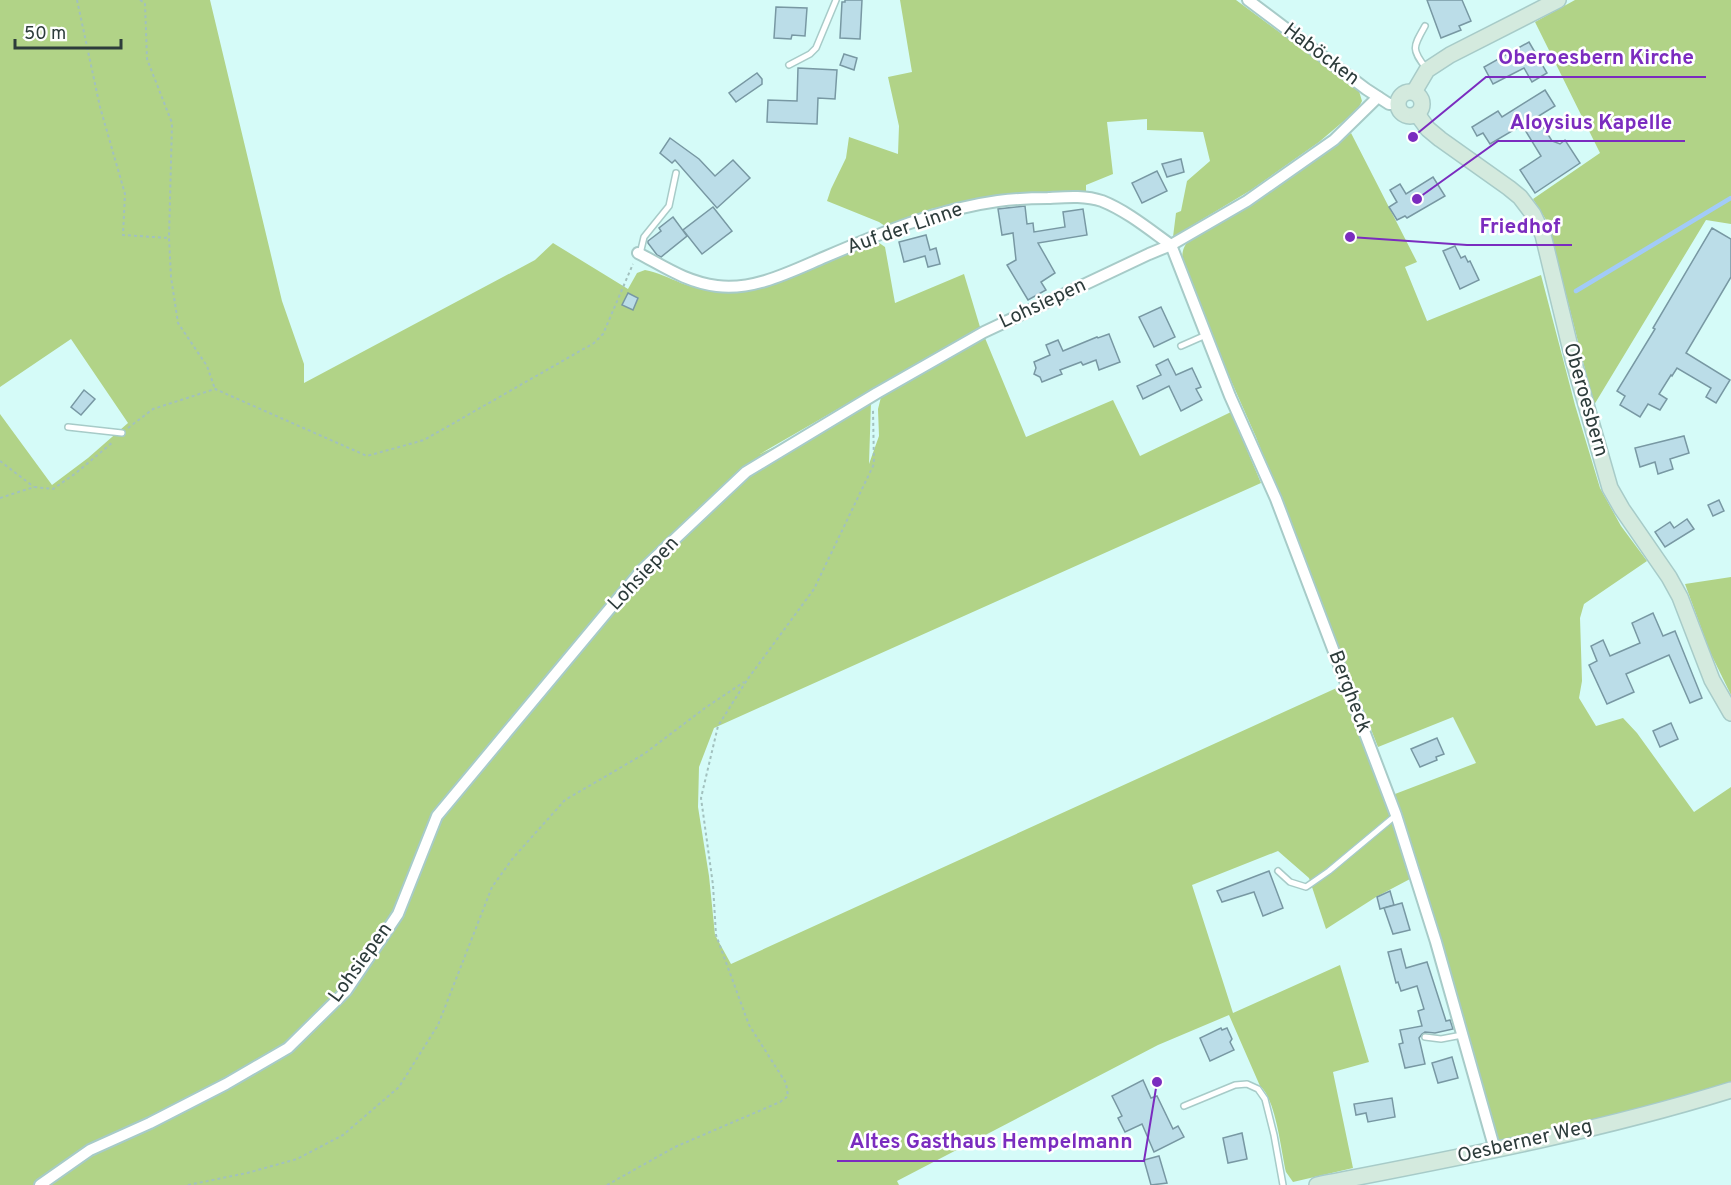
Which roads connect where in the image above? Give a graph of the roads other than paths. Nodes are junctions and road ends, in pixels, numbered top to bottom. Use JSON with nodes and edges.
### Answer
{"nodes":[{"id":1,"x":836,"y":0,"type":"edge"},
{"id":2,"x":1248,"y":0,"type":"edge"},
{"id":3,"x":1558,"y":0,"type":"edge"},
{"id":4,"x":1425,"y":26,"type":"dead end"},
{"id":5,"x":789,"y":65,"type":"dead end"},
{"id":6,"x":1428,"y":70,"type":"junction"},
{"id":7,"x":1414,"y":93,"type":"junction"},
{"id":8,"x":1378,"y":97,"type":"junction"},
{"id":9,"x":1397,"y":104,"type":"junction"},
{"id":10,"x":1417,"y":114,"type":"junction"},
{"id":11,"x":676,"y":172,"type":"dead end"},
{"id":12,"x":1171,"y":245,"type":"junction"},
{"id":13,"x":639,"y":253,"type":"joint"},
{"id":14,"x":1206,"y":335,"type":"junction"},
{"id":15,"x":1181,"y":346,"type":"dead end"},
{"id":16,"x":68,"y":427,"type":"dead end"},
{"id":17,"x":122,"y":433,"type":"road end"},
{"id":18,"x":1731,"y":712,"type":"edge"},
{"id":19,"x":1396,"y":814,"type":"junction"},
{"id":20,"x":1278,"y":871,"type":"dead end"},
{"id":21,"x":1462,"y":1035,"type":"junction"},
{"id":22,"x":1425,"y":1037,"type":"dead end"},
{"id":23,"x":1731,"y":1090,"type":"edge"},
{"id":24,"x":1184,"y":1106,"type":"dead end"},
{"id":25,"x":1496,"y":1150,"type":"junction"},
{"id":26,"x":40,"y":1185,"type":"edge"},
{"id":27,"x":1283,"y":1185,"type":"edge"},
{"id":28,"x":1317,"y":1185,"type":"edge"}],
"edges":[{"from":1,"to":5,"type":"lane"},
{"from":2,"to":8,"type":"street","name":"Haböcken"},
{"from":3,"to":6,"type":"street"},
{"from":4,"to":6,"type":"lane"},
{"from":6,"to":7,"type":"street"},
{"from":7,"to":9,"type":"street"},
{"from":7,"to":10,"type":"street"},
{"from":8,"to":9,"type":"street","name":"Haböcken"},
{"from":8,"to":12,"type":"street","name":"Lohsiepen"},
{"from":9,"to":10,"type":"street"},
{"from":10,"to":18,"type":"street","name":"Oberoesbern"},
{"from":11,"to":13,"type":"lane"},
{"from":12,"to":13,"type":"street","name":"Auf der Linne"},
{"from":12,"to":14,"type":"street","name":"Bergheck"},
{"from":12,"to":26,"type":"street","name":"Lohsiepen"},
{"from":14,"to":15,"type":"lane"},
{"from":14,"to":19,"type":"street","name":"Bergheck"},
{"from":16,"to":17,"type":"lane"},
{"from":19,"to":20,"type":"lane"},
{"from":19,"to":21,"type":"street","name":"Bergheck"},
{"from":21,"to":22,"type":"lane"},
{"from":21,"to":25,"type":"street","name":"Bergheck"},
{"from":23,"to":25,"type":"street","name":"Oesberner Weg"},
{"from":24,"to":27,"type":"lane"},
{"from":25,"to":28,"type":"street","name":"Oesberner Weg"}]}
